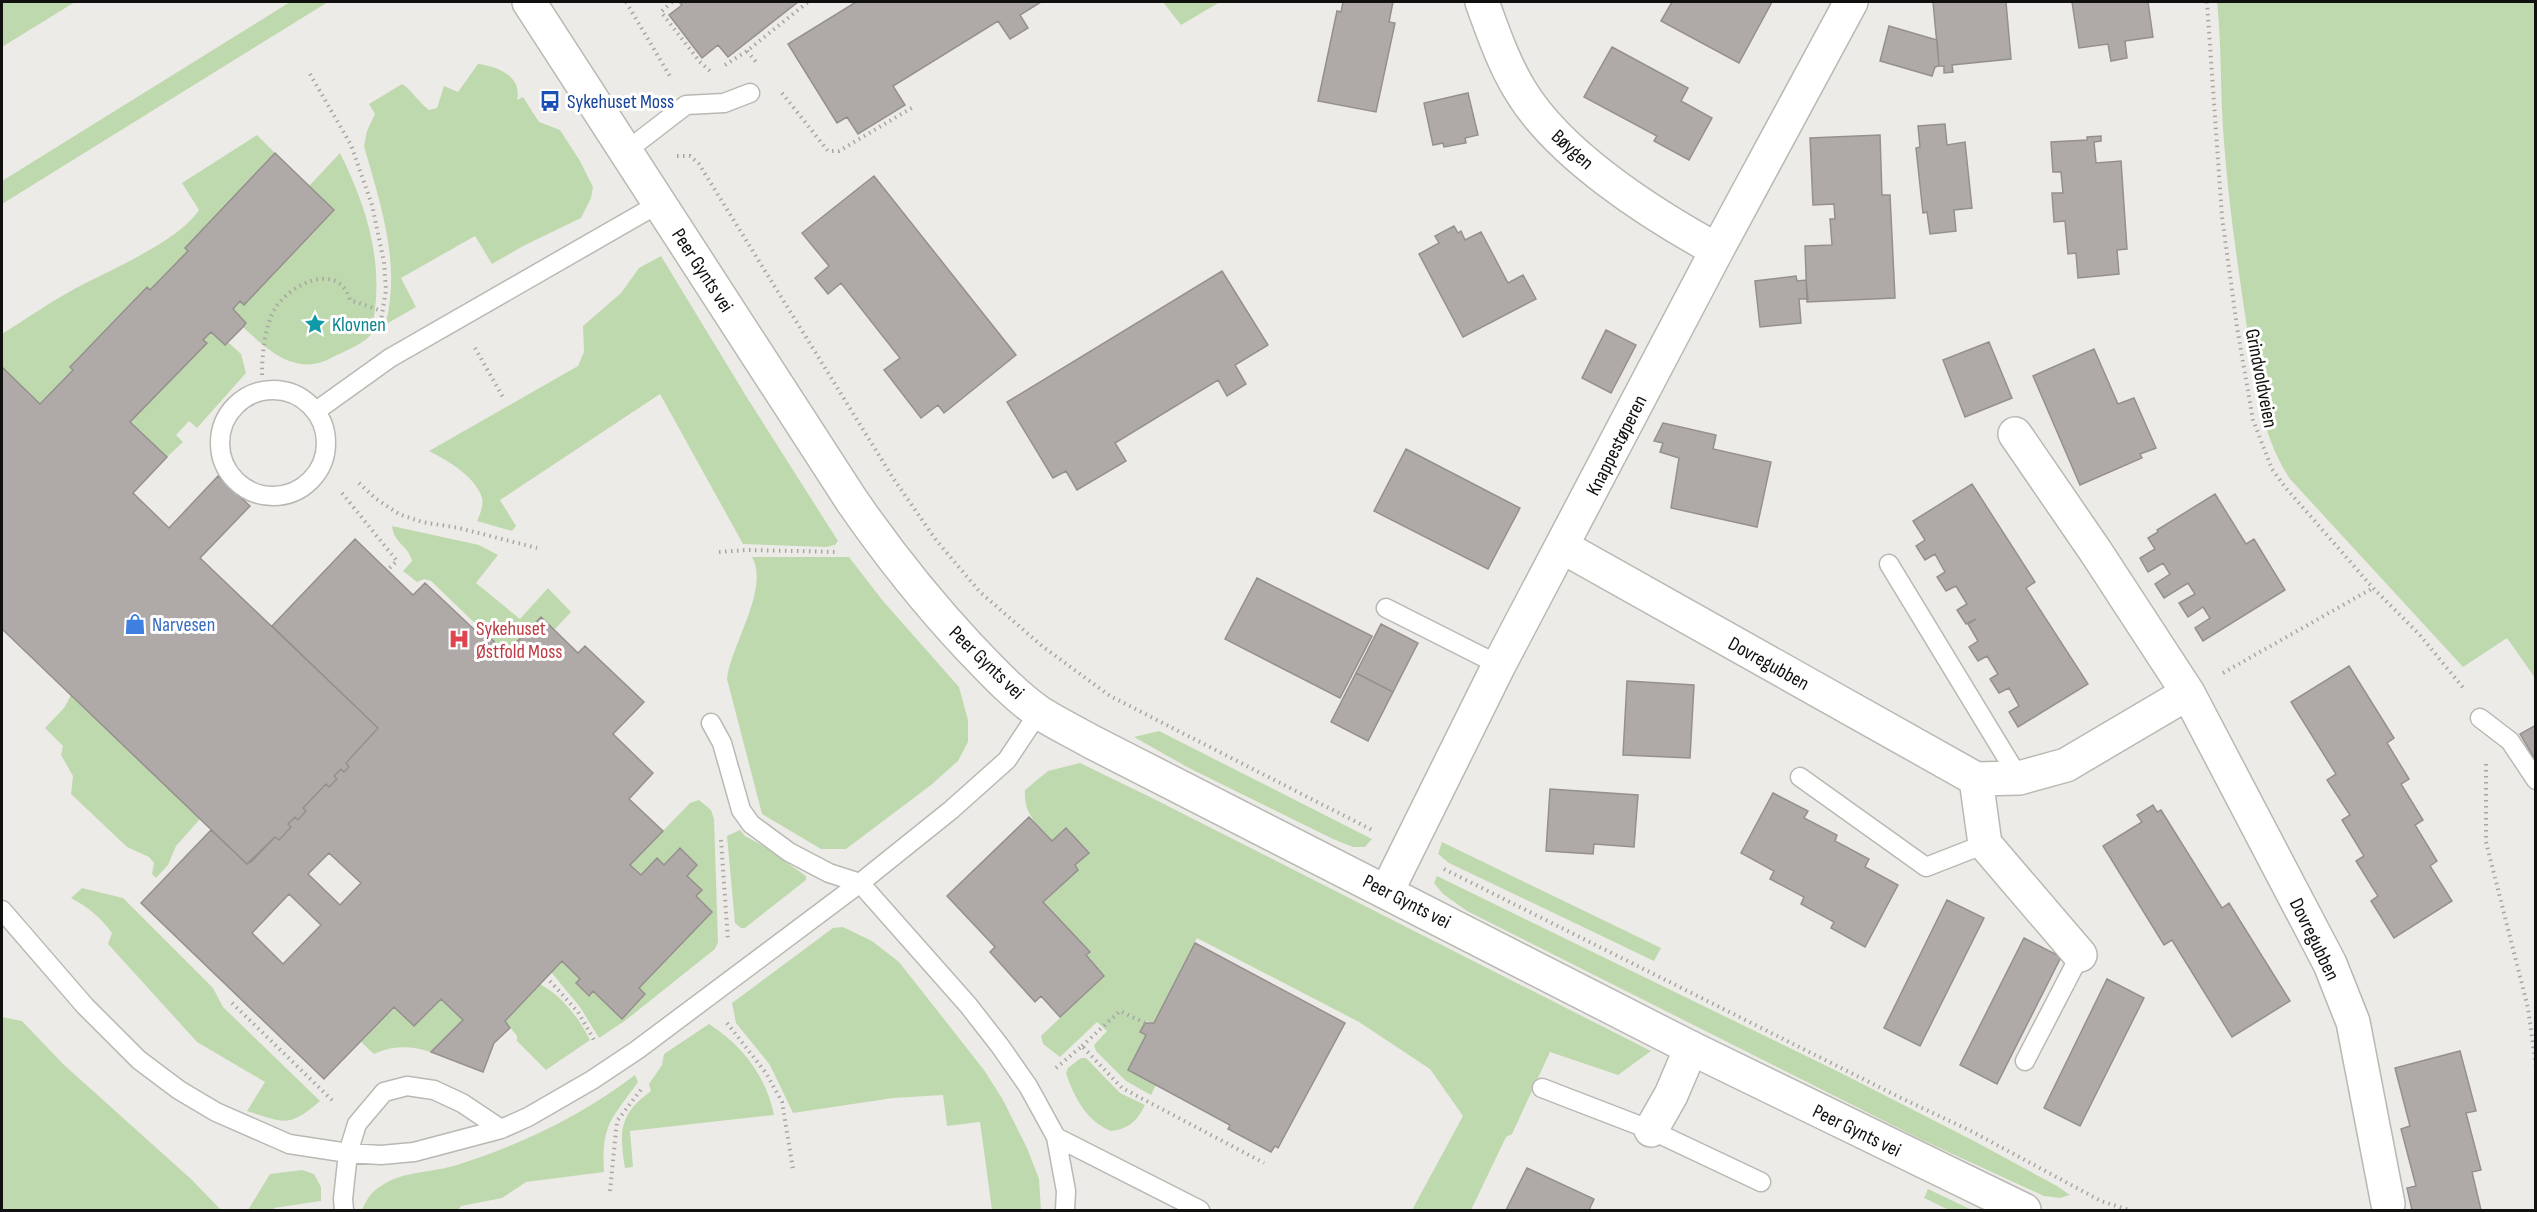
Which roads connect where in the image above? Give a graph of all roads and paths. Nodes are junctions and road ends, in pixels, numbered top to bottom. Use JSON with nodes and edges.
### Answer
{"nodes":[{"id":1,"x":529,"y":2,"type":"edge"},
{"id":2,"x":626,"y":2,"type":"edge"},
{"id":3,"x":672,"y":2,"type":"edge"},
{"id":4,"x":808,"y":2,"type":"edge"},
{"id":5,"x":1482,"y":2,"type":"edge"},
{"id":6,"x":1851,"y":2,"type":"edge"},
{"id":7,"x":2207,"y":2,"type":"edge"},
{"id":8,"x":747,"y":51,"type":"junction"},
{"id":9,"x":721,"y":67,"type":"dead end"},
{"id":10,"x":716,"y":69,"type":"dead end"},
{"id":11,"x":762,"y":69,"type":"dead end"},
{"id":12,"x":310,"y":74,"type":"dead end"},
{"id":13,"x":777,"y":87,"type":"dead end"},
{"id":14,"x":750,"y":93,"type":"dead end"},
{"id":15,"x":686,"y":105,"type":"junction"},
{"id":16,"x":915,"y":106,"type":"dead end"},
{"id":17,"x":631,"y":161,"type":"junction"},
{"id":18,"x":660,"y":203,"type":"junction"},
{"id":19,"x":1717,"y":250,"type":"junction"},
{"id":20,"x":382,"y":311,"type":"junction"},
{"id":21,"x":459,"y":320,"type":"junction"},
{"id":22,"x":390,"y":358,"type":"junction"},
{"id":23,"x":262,"y":375,"type":"dead end"},
{"id":24,"x":504,"y":399,"type":"dead end"},
{"id":25,"x":316,"y":411,"type":"junction"},
{"id":26,"x":2015,"y":434,"type":"dead end"},
{"id":27,"x":359,"y":483,"type":"dead end"},
{"id":28,"x":342,"y":493,"type":"dead end"},
{"id":29,"x":1563,"y":547,"type":"junction"},
{"id":30,"x":537,"y":548,"type":"dead end"},
{"id":31,"x":719,"y":552,"type":"dead end"},
{"id":32,"x":840,"y":552,"type":"dead end"},
{"id":33,"x":1889,"y":564,"type":"dead end"},
{"id":34,"x":387,"y":570,"type":"dead end"},
{"id":35,"x":2373,"y":588,"type":"junction"},
{"id":36,"x":1386,"y":608,"type":"dead end"},
{"id":37,"x":1499,"y":665,"type":"junction"},
{"id":38,"x":2188,"y":693,"type":"junction"},
{"id":39,"x":1039,"y":712,"type":"junction"},
{"id":40,"x":2481,"y":718,"type":"joint"},
{"id":41,"x":711,"y":723,"type":"dead end"},
{"id":42,"x":1800,"y":777,"type":"dead end"},
{"id":43,"x":2019,"y":778,"type":"junction"},
{"id":44,"x":1976,"y":779,"type":"junction"},
{"id":45,"x":2535,"y":780,"type":"edge"},
{"id":46,"x":2485,"y":796,"type":"dead end"},
{"id":47,"x":721,"y":837,"type":"dead end"},
{"id":48,"x":1985,"y":843,"type":"junction"},
{"id":49,"x":1407,"y":850,"type":"junction"},
{"id":50,"x":860,"y":883,"type":"junction"},
{"id":51,"x":1387,"y":891,"type":"junction"},
{"id":52,"x":2,"y":910,"type":"edge"},
{"id":53,"x":729,"y":946,"type":"dead end"},
{"id":54,"x":2080,"y":955,"type":"joint"},
{"id":55,"x":550,"y":981,"type":"dead end"},
{"id":56,"x":707,"y":998,"type":"junction"},
{"id":57,"x":232,"y":1003,"type":"dead end"},
{"id":58,"x":1145,"y":1023,"type":"dead end"},
{"id":59,"x":1082,"y":1046,"type":"junction"},
{"id":60,"x":597,"y":1047,"type":"dead end"},
{"id":61,"x":1691,"y":1048,"type":"junction"},
{"id":62,"x":637,"y":1050,"type":"junction"},
{"id":63,"x":2025,"y":1061,"type":"dead end"},
{"id":64,"x":2535,"y":1067,"type":"edge"},
{"id":65,"x":1028,"y":1086,"type":"junction"},
{"id":66,"x":1542,"y":1088,"type":"dead end"},
{"id":67,"x":333,"y":1101,"type":"dead end"},
{"id":68,"x":501,"y":1129,"type":"junction"},
{"id":69,"x":1651,"y":1130,"type":"junction"},
{"id":70,"x":1056,"y":1137,"type":"junction"},
{"id":71,"x":348,"y":1153,"type":"junction"},
{"id":72,"x":1264,"y":1163,"type":"dead end"},
{"id":73,"x":793,"y":1169,"type":"dead end"},
{"id":74,"x":1761,"y":1182,"type":"dead end"},
{"id":75,"x":610,"y":1191,"type":"dead end"},
{"id":76,"x":2388,"y":1204,"type":"dead end"},
{"id":77,"x":344,"y":1210,"type":"edge"},
{"id":78,"x":1065,"y":1210,"type":"edge"},
{"id":79,"x":1200,"y":1210,"type":"edge"},
{"id":80,"x":2024,"y":1210,"type":"edge"},
{"id":81,"x":2129,"y":1210,"type":"edge"}],
"edges":[{"from":1,"to":17,"type":"street","name":"Peer Gynts vei"},
{"from":2,"to":15,"type":"path"},
{"from":3,"to":10,"type":"path"},
{"from":4,"to":8,"type":"path"},
{"from":5,"to":19,"type":"street","name":"Bøygen"},
{"from":6,"to":19,"type":"street","name":"Knappestøperen"},
{"from":7,"to":35,"type":"path","name":"Grindvoldveien"},
{"from":8,"to":9,"type":"path"},
{"from":8,"to":11,"type":"path"},
{"from":12,"to":20,"type":"path"},
{"from":13,"to":16,"type":"path"},
{"from":14,"to":15,"type":"lane"},
{"from":15,"to":17,"type":"lane"},
{"from":17,"to":18,"type":"street","name":"Peer Gynts vei"},
{"from":17,"to":49,"type":"path"},
{"from":18,"to":21,"type":"lane"},
{"from":18,"to":39,"type":"street","name":"Peer Gynts vei"},
{"from":19,"to":29,"type":"street","name":"Knappestøperen"},
{"from":20,"to":22,"type":"path"},
{"from":20,"to":23,"type":"path"},
{"from":21,"to":22,"type":"lane"},
{"from":21,"to":24,"type":"path"},
{"from":22,"to":25,"type":"lane"},
{"from":25,"to":25,"type":"lane"},
{"from":26,"to":38,"type":"street","name":"Dovregubben"},
{"from":27,"to":30,"type":"path"},
{"from":28,"to":34,"type":"path"},
{"from":29,"to":37,"type":"street","name":"Knappestøperen"},
{"from":29,"to":44,"type":"street","name":"Dovregubben"},
{"from":31,"to":32,"type":"path"},
{"from":33,"to":43,"type":"lane"},
{"from":35,"to":38,"type":"path"},
{"from":35,"to":40,"type":"path","name":"Grindvoldveien"},
{"from":36,"to":37,"type":"lane"},
{"from":37,"to":49,"type":"street","name":"Knappestøperen"},
{"from":38,"to":43,"type":"street"},
{"from":38,"to":76,"type":"street","name":"Dovregubben"},
{"from":39,"to":50,"type":"lane"},
{"from":39,"to":51,"type":"street","name":"Peer Gynts vei"},
{"from":40,"to":45,"type":"lane"},
{"from":41,"to":50,"type":"lane"},
{"from":42,"to":48,"type":"lane"},
{"from":43,"to":44,"type":"street"},
{"from":44,"to":48,"type":"street"},
{"from":46,"to":64,"type":"path"},
{"from":47,"to":53,"type":"path"},
{"from":48,"to":54,"type":"street"},
{"from":49,"to":51,"type":"street","name":"Knappestøperen"},
{"from":49,"to":81,"type":"path"},
{"from":50,"to":56,"type":"lane"},
{"from":50,"to":65,"type":"lane"},
{"from":51,"to":61,"type":"street","name":"Peer Gynts vei"},
{"from":52,"to":71,"type":"lane"},
{"from":54,"to":63,"type":"lane"},
{"from":55,"to":60,"type":"path"},
{"from":56,"to":62,"type":"lane"},
{"from":56,"to":73,"type":"path"},
{"from":57,"to":67,"type":"path"},
{"from":58,"to":59,"type":"path"},
{"from":59,"to":65,"type":"path"},
{"from":59,"to":72,"type":"path"},
{"from":61,"to":69,"type":"street"},
{"from":61,"to":80,"type":"street","name":"Peer Gynts vei"},
{"from":62,"to":68,"type":"lane"},
{"from":62,"to":75,"type":"path"},
{"from":65,"to":70,"type":"lane"},
{"from":66,"to":69,"type":"lane"},
{"from":68,"to":71,"type":"lane"},
{"from":68,"to":71,"type":"lane"},
{"from":69,"to":74,"type":"lane"},
{"from":70,"to":78,"type":"lane"},
{"from":70,"to":79,"type":"lane"},
{"from":71,"to":77,"type":"lane"}]}
